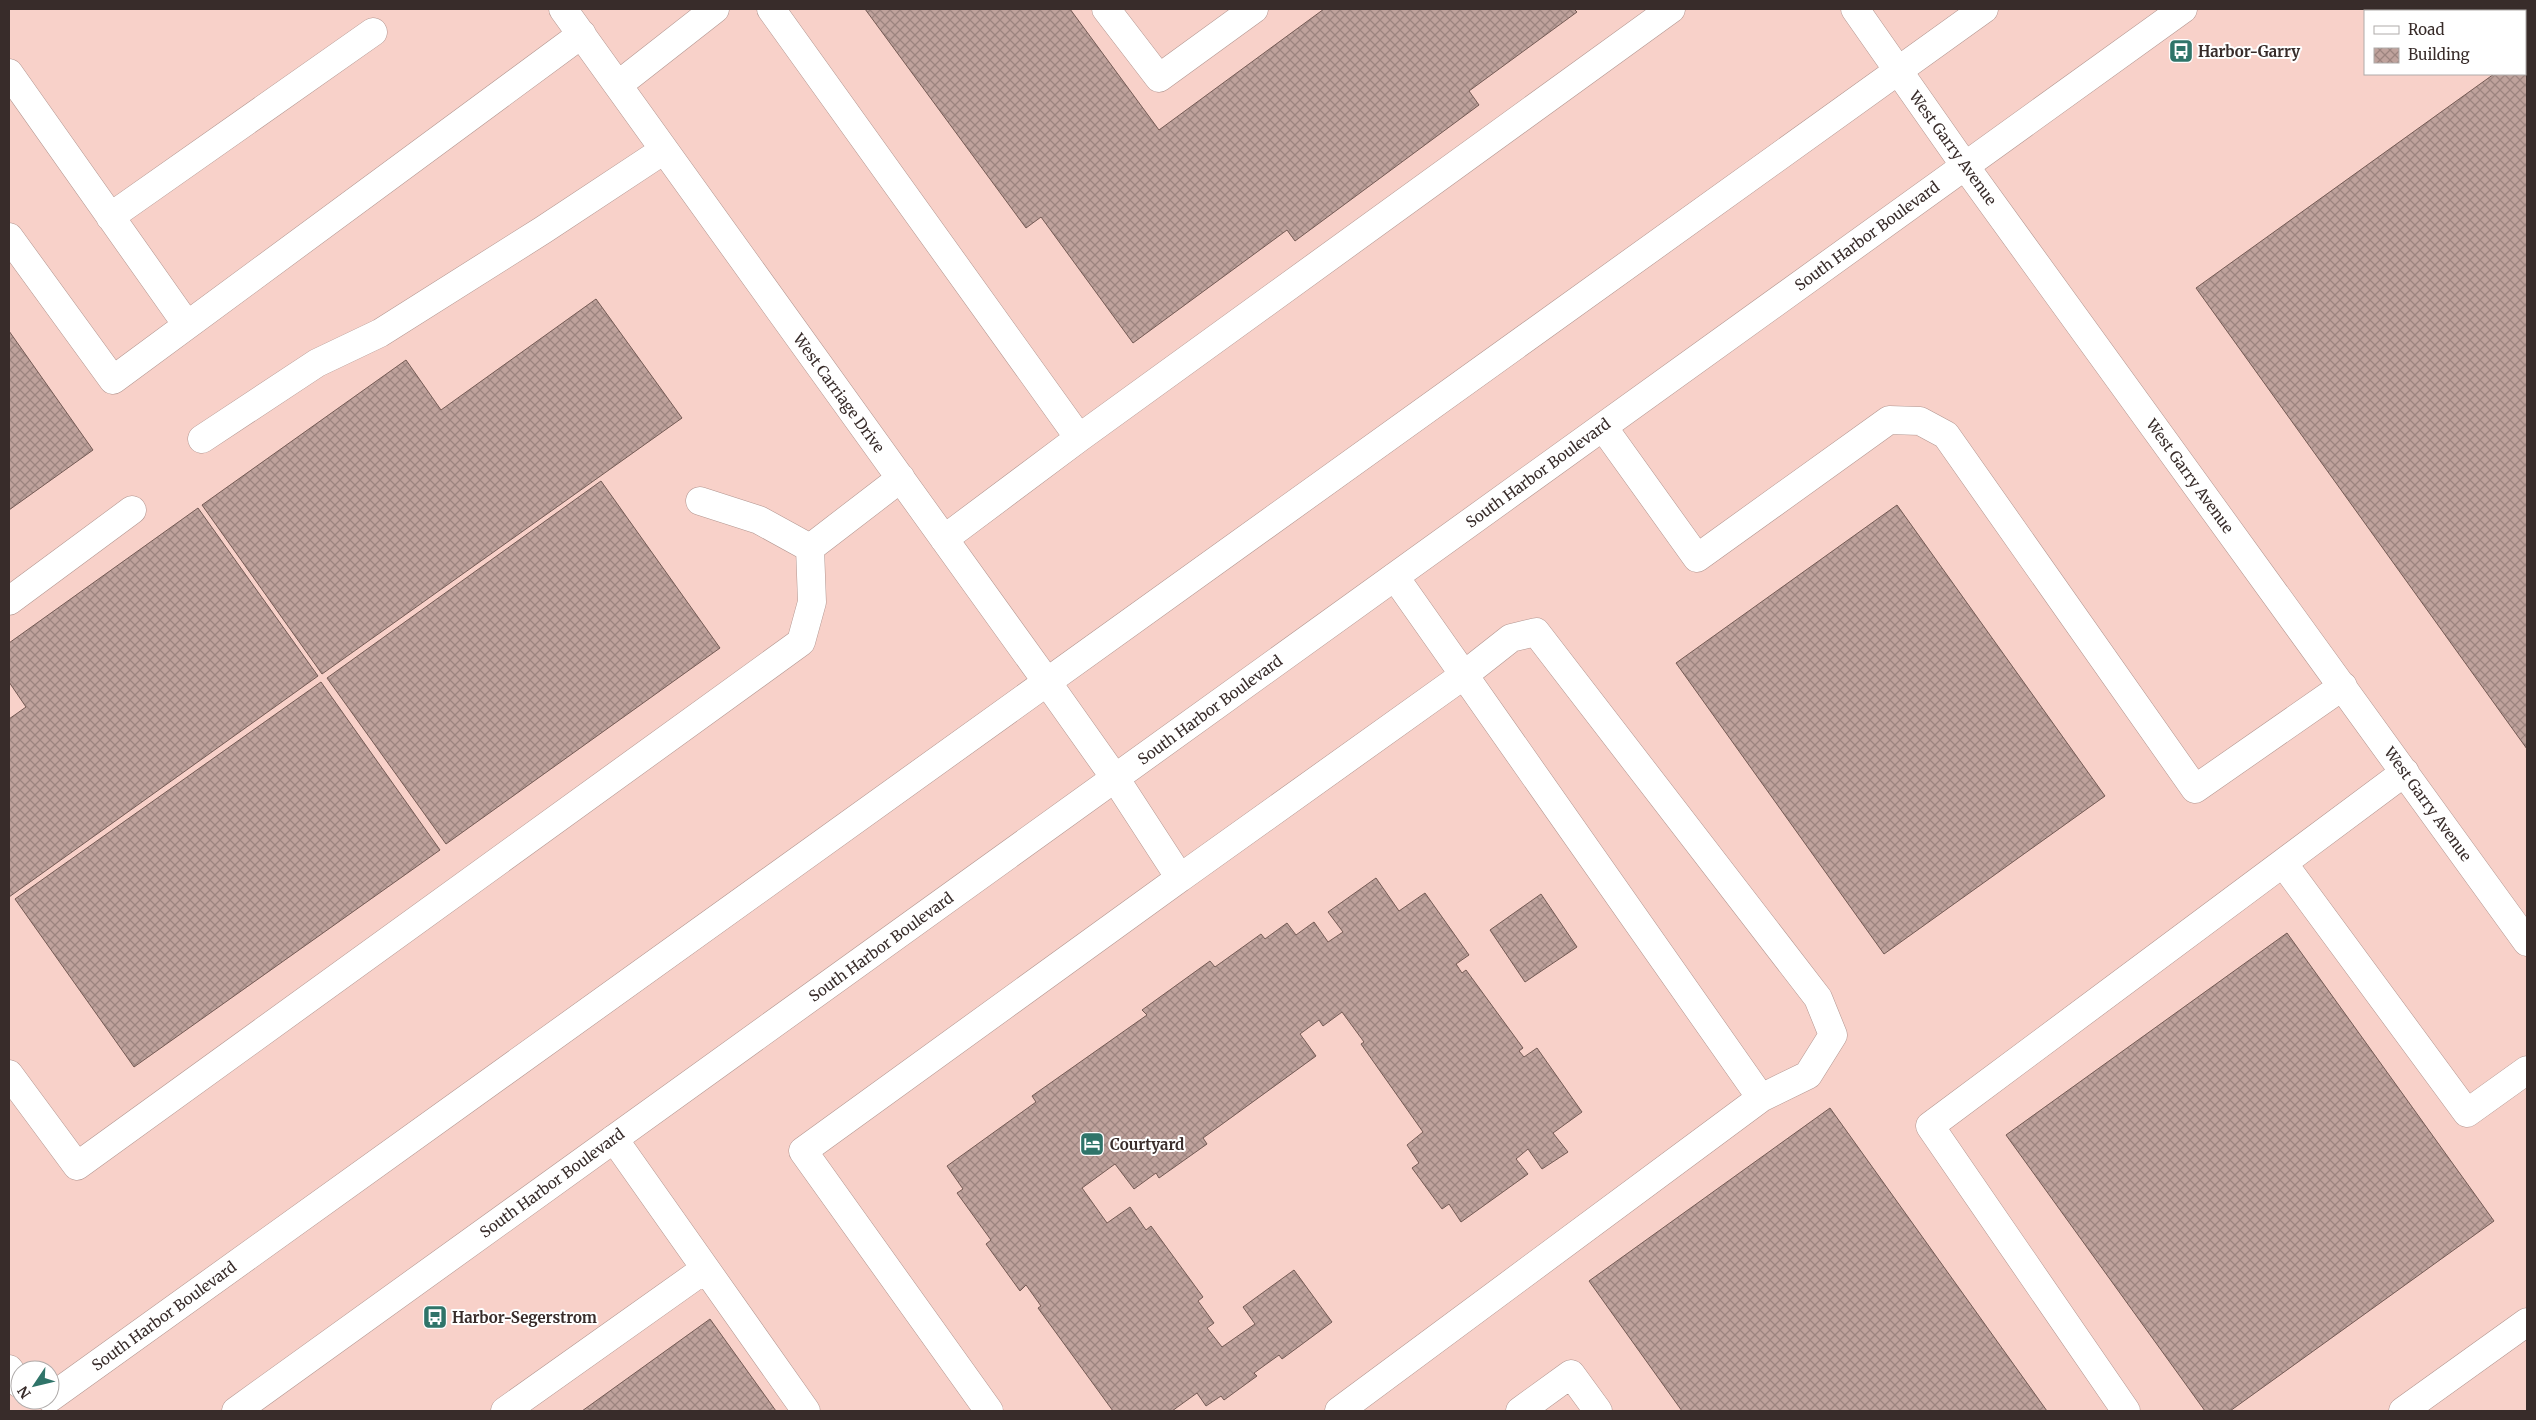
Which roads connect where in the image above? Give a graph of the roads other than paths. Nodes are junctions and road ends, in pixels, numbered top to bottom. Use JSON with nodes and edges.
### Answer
{"nodes":[{"id":1,"x":563,"y":9,"type":"edge"},
{"id":2,"x":715,"y":9,"type":"edge"},
{"id":3,"x":771,"y":9,"type":"edge"},
{"id":4,"x":1106,"y":9,"type":"edge"},
{"id":5,"x":1254,"y":9,"type":"edge"},
{"id":6,"x":1855,"y":9,"type":"edge"},
{"id":7,"x":1984,"y":9,"type":"edge"},
{"id":8,"x":2183,"y":9,"type":"edge"},
{"id":9,"x":1664,"y":11,"type":"edge"},
{"id":10,"x":373,"y":32,"type":"dead end"},
{"id":11,"x":582,"y":34,"type":"junction"},
{"id":12,"x":1898,"y":71,"type":"junction"},
{"id":13,"x":9,"y":73,"type":"edge"},
{"id":14,"x":618,"y":85,"type":"junction"},
{"id":15,"x":664,"y":150,"type":"junction"},
{"id":16,"x":1965,"y":166,"type":"junction"},
{"id":17,"x":110,"y":217,"type":"junction"},
{"id":18,"x":9,"y":237,"type":"edge"},
{"id":19,"x":187,"y":325,"type":"junction"},
{"id":20,"x":1602,"y":427,"type":"junction"},
{"id":21,"x":1079,"y":438,"type":"junction"},
{"id":22,"x":202,"y":439,"type":"dead end"},
{"id":23,"x":901,"y":478,"type":"junction"},
{"id":24,"x":700,"y":501,"type":"dead end"},
{"id":25,"x":132,"y":510,"type":"dead end"},
{"id":26,"x":944,"y":539,"type":"junction"},
{"id":27,"x":810,"y":548,"type":"junction"},
{"id":28,"x":1395,"y":577,"type":"junction"},
{"id":29,"x":9,"y":601,"type":"edge"},
{"id":30,"x":1464,"y":674,"type":"junction"},
{"id":31,"x":1047,"y":682,"type":"junction"},
{"id":32,"x":2343,"y":686,"type":"junction"},
{"id":33,"x":2405,"y":772,"type":"junction"},
{"id":34,"x":1115,"y":778,"type":"junction"},
{"id":35,"x":2283,"y":863,"type":"junction"},
{"id":36,"x":1180,"y":878,"type":"junction"},
{"id":37,"x":2527,"y":942,"type":"edge"},
{"id":38,"x":2527,"y":1070,"type":"edge"},
{"id":39,"x":9,"y":1074,"type":"edge"},
{"id":40,"x":1761,"y":1098,"type":"junction"},
{"id":41,"x":614,"y":1139,"type":"junction"},
{"id":42,"x":705,"y":1269,"type":"junction"},
{"id":43,"x":2527,"y":1322,"type":"edge"},
{"id":44,"x":60,"y":1390,"type":"edge"},
{"id":45,"x":236,"y":1411,"type":"edge"},
{"id":46,"x":505,"y":1411,"type":"edge"},
{"id":47,"x":806,"y":1411,"type":"edge"},
{"id":48,"x":989,"y":1411,"type":"edge"},
{"id":49,"x":1339,"y":1411,"type":"edge"},
{"id":50,"x":1520,"y":1411,"type":"edge"},
{"id":51,"x":1598,"y":1411,"type":"edge"},
{"id":52,"x":2126,"y":1411,"type":"edge"},
{"id":53,"x":2404,"y":1411,"type":"edge"}],
"edges":[{"from":1,"to":11,"type":"main road","name":"West Carriage Drive"},
{"from":2,"to":14,"type":"main road"},
{"from":3,"to":21,"type":"main road"},
{"from":4,"to":5,"type":"main road"},
{"from":6,"to":12,"type":"main road","name":"West Garry Avenue"},
{"from":7,"to":12,"type":"main road","name":"South Harbor Boulevard"},
{"from":8,"to":16,"type":"main road","name":"South Harbor Boulevard"},
{"from":9,"to":21,"type":"main road"},
{"from":10,"to":17,"type":"main road"},
{"from":11,"to":14,"type":"main road","name":"West Carriage Drive"},
{"from":11,"to":19,"type":"main road"},
{"from":12,"to":16,"type":"main road","name":"West Garry Avenue"},
{"from":12,"to":31,"type":"main road","name":"South Harbor Boulevard"},
{"from":13,"to":17,"type":"main road"},
{"from":14,"to":15,"type":"main road","name":"West Carriage Drive"},
{"from":15,"to":22,"type":"main road"},
{"from":15,"to":23,"type":"main road","name":"West Carriage Drive"},
{"from":16,"to":20,"type":"main road","name":"South Harbor Boulevard"},
{"from":16,"to":32,"type":"main road","name":"West Garry Avenue"},
{"from":17,"to":19,"type":"main road"},
{"from":18,"to":19,"type":"main road"},
{"from":20,"to":28,"type":"main road","name":"South Harbor Boulevard"},
{"from":20,"to":32,"type":"main road"},
{"from":21,"to":26,"type":"main road"},
{"from":23,"to":26,"type":"main road","name":"West Carriage Drive"},
{"from":23,"to":27,"type":"main road"},
{"from":24,"to":27,"type":"main road"},
{"from":25,"to":29,"type":"main road"},
{"from":26,"to":31,"type":"main road","name":"West Carriage Drive"},
{"from":27,"to":39,"type":"main road"},
{"from":28,"to":30,"type":"main road"},
{"from":28,"to":34,"type":"main road","name":"South Harbor Boulevard"},
{"from":30,"to":36,"type":"main road"},
{"from":30,"to":40,"type":"main road"},
{"from":30,"to":40,"type":"main road"},
{"from":31,"to":34,"type":"main road","name":"West Carriage Drive"},
{"from":31,"to":44,"type":"main road","name":"South Harbor Boulevard"},
{"from":32,"to":33,"type":"main road","name":"West Garry Avenue"},
{"from":33,"to":35,"type":"main road"},
{"from":33,"to":37,"type":"main road","name":"West Garry Avenue"},
{"from":34,"to":36,"type":"main road","name":"West Carriage Drive"},
{"from":34,"to":41,"type":"main road","name":"South Harbor Boulevard"},
{"from":35,"to":38,"type":"main road"},
{"from":35,"to":52,"type":"main road"},
{"from":36,"to":48,"type":"main road"},
{"from":40,"to":49,"type":"main road"},
{"from":41,"to":42,"type":"main road"},
{"from":41,"to":45,"type":"main road","name":"South Harbor Boulevard"},
{"from":42,"to":46,"type":"main road"},
{"from":42,"to":47,"type":"main road"},
{"from":43,"to":53,"type":"main road"},
{"from":50,"to":51,"type":"main road"}]}
